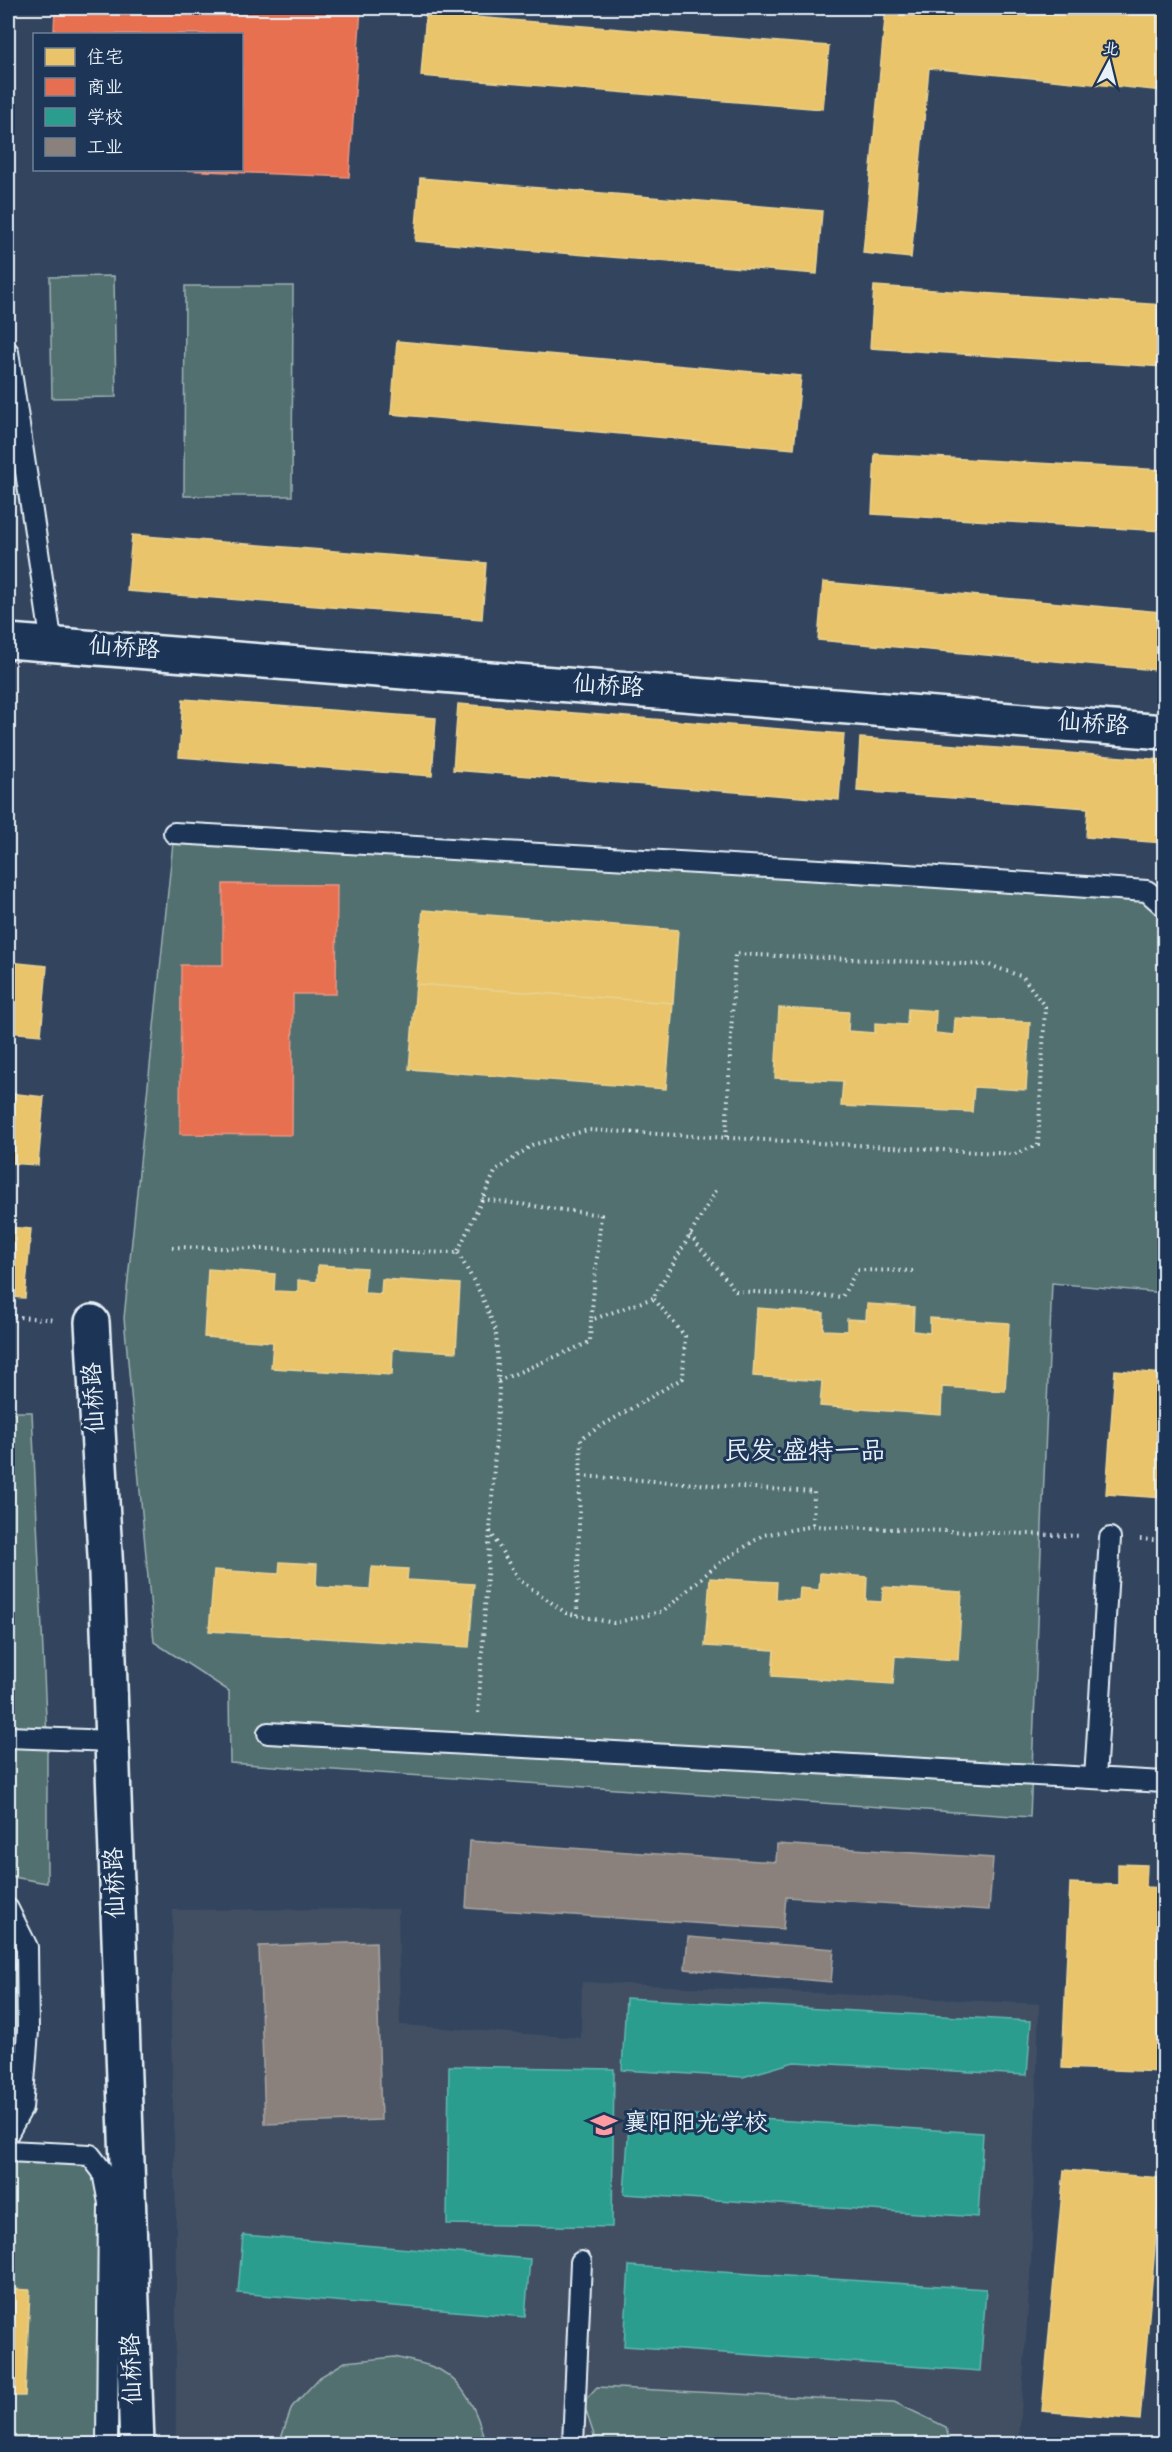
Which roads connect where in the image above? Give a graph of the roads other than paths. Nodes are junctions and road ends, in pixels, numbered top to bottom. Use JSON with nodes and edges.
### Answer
{"nodes":[{"id":1,"x":8,"y":352,"type":"edge"},
{"id":2,"x":8,"y":641,"type":"edge"},
{"id":3,"x":52,"y":645,"type":"junction"},
{"id":4,"x":1164,"y":732,"type":"edge"},
{"id":5,"x":174,"y":833,"type":"dead end"},
{"id":6,"x":1164,"y":906,"type":"edge"},
{"id":7,"x":92,"y":1322,"type":"road end"},
{"id":8,"x":1110,"y":1538,"type":"dead end"},
{"id":9,"x":268,"y":1733,"type":"dead end"},
{"id":10,"x":8,"y":1737,"type":"edge"},
{"id":11,"x":112,"y":1742,"type":"junction"},
{"id":12,"x":1095,"y":1778,"type":"junction"},
{"id":13,"x":1164,"y":1782,"type":"edge"},
{"id":14,"x":8,"y":1909,"type":"edge"},
{"id":15,"x":8,"y":2133,"type":"edge"},
{"id":16,"x":8,"y":2151,"type":"edge"},
{"id":17,"x":581,"y":2262,"type":"dead end"},
{"id":18,"x":107,"y":2445,"type":"edge"},
{"id":19,"x":137,"y":2445,"type":"edge"},
{"id":20,"x":573,"y":2445,"type":"edge"}],
"edges":[{"from":1,"to":3,"type":"lane"},
{"from":2,"to":3,"type":"street","name":"仙桥路"},
{"from":3,"to":4,"type":"street","name":"仙桥路"},
{"from":5,"to":6,"type":"lane"},
{"from":7,"to":11,"type":"street","name":"仙桥路"},
{"from":8,"to":12,"type":"lane"},
{"from":9,"to":12,"type":"lane"},
{"from":10,"to":11,"type":"lane"},
{"from":11,"to":19,"type":"street","name":"仙桥路"},
{"from":12,"to":13,"type":"lane"},
{"from":14,"to":15,"type":"lane"},
{"from":16,"to":18,"type":"lane"},
{"from":17,"to":20,"type":"lane"}]}
